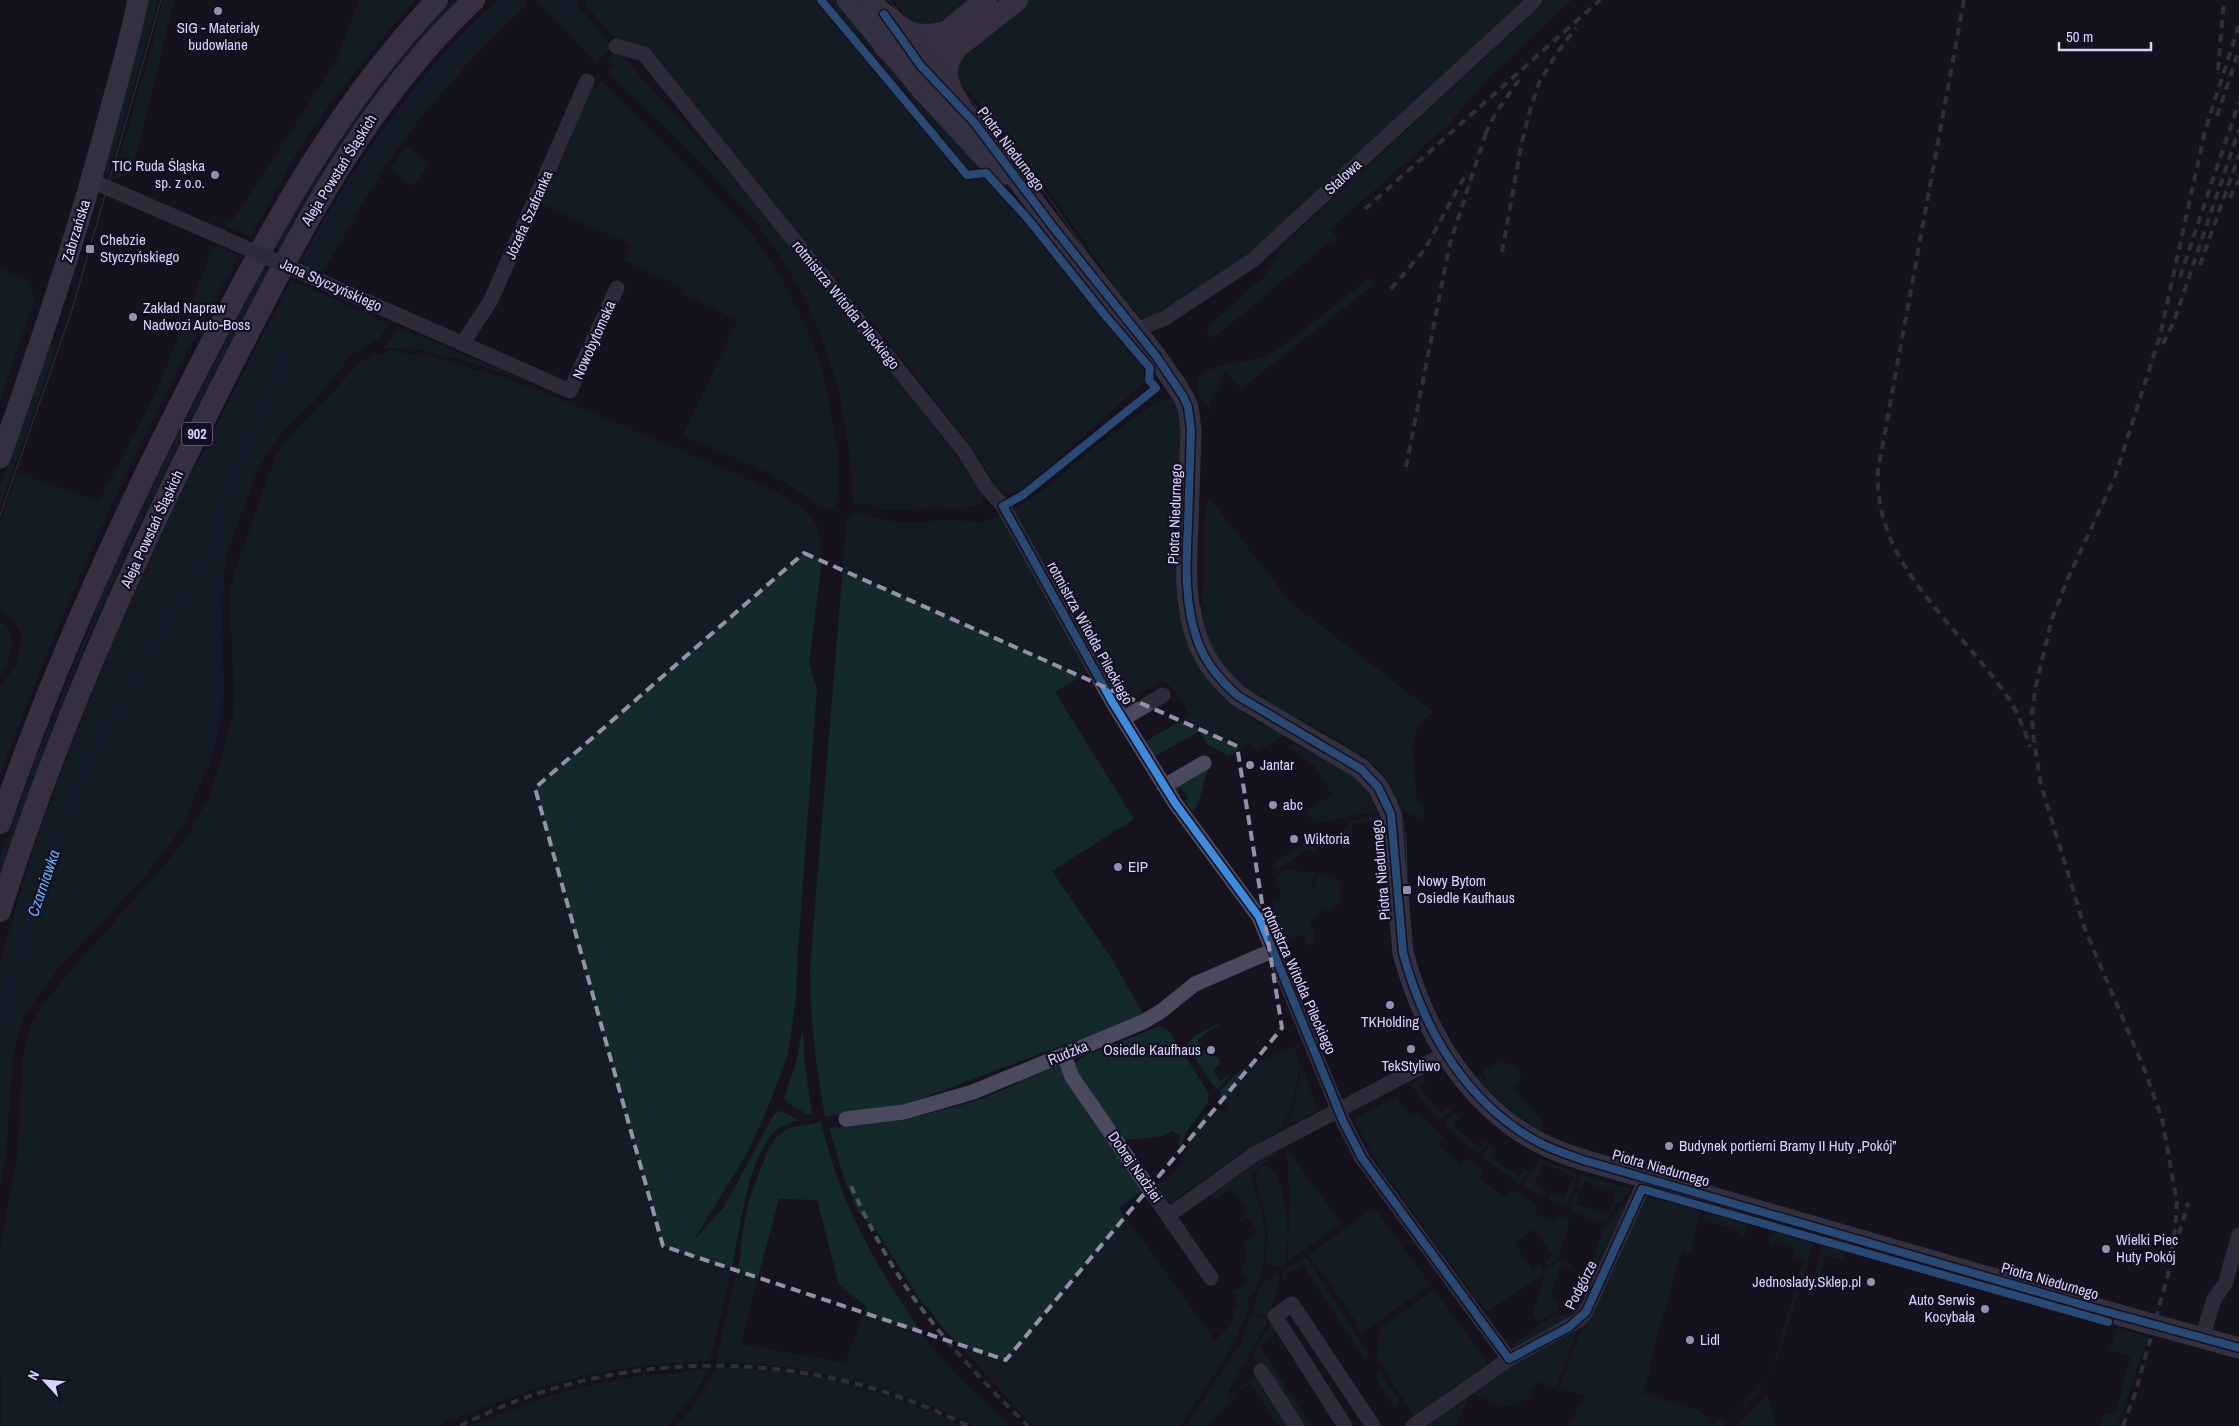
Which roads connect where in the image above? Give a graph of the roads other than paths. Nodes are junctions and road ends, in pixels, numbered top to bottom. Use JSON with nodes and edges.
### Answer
{"nodes":[{"id":1,"x":138,"y":0,"type":"edge"},
{"id":2,"x":437,"y":0,"type":"edge"},
{"id":3,"x":474,"y":0,"type":"edge"},
{"id":4,"x":846,"y":0,"type":"edge"},
{"id":5,"x":986,"y":0,"type":"edge"},
{"id":6,"x":1018,"y":0,"type":"edge"},
{"id":7,"x":1535,"y":0,"type":"edge"},
{"id":8,"x":878,"y":7,"type":"edge"},
{"id":9,"x":952,"y":39,"type":"junction"},
{"id":10,"x":616,"y":46,"type":"dead end"},
{"id":11,"x":885,"y":47,"type":"junction"},
{"id":12,"x":922,"y":66,"type":"junction"},
{"id":13,"x":587,"y":81,"type":"dead end"},
{"id":14,"x":924,"y":91,"type":"junction"},
{"id":15,"x":959,"y":104,"type":"junction"},
{"id":16,"x":92,"y":181,"type":"junction"},
{"id":17,"x":1053,"y":226,"type":"junction"},
{"id":18,"x":617,"y":288,"type":"dead end"},
{"id":19,"x":1137,"y":332,"type":"junction"},
{"id":20,"x":462,"y":343,"type":"junction"},
{"id":21,"x":570,"y":391,"type":"joint"},
{"id":22,"x":0,"y":458,"type":"edge"},
{"id":23,"x":1163,"y":695,"type":"dead end"},
{"id":24,"x":1123,"y":719,"type":"junction"},
{"id":25,"x":1204,"y":763,"type":"dead end"},
{"id":26,"x":1164,"y":786,"type":"junction"},
{"id":27,"x":0,"y":823,"type":"edge"},
{"id":28,"x":0,"y":912,"type":"edge"},
{"id":29,"x":1274,"y":950,"type":"junction"},
{"id":30,"x":1445,"y":1054,"type":"junction"},
{"id":31,"x":1064,"y":1055,"type":"junction"},
{"id":32,"x":1338,"y":1109,"type":"junction"},
{"id":33,"x":846,"y":1119,"type":"dead end"},
{"id":34,"x":1647,"y":1178,"type":"junction"},
{"id":35,"x":1168,"y":1216,"type":"junction"},
{"id":36,"x":2239,"y":1235,"type":"edge"},
{"id":37,"x":1211,"y":1278,"type":"dead end"},
{"id":38,"x":2202,"y":1338,"type":"junction"},
{"id":39,"x":2239,"y":1348,"type":"edge"},
{"id":40,"x":1509,"y":1359,"type":"junction"},
{"id":41,"x":1261,"y":1371,"type":"dead end"},
{"id":42,"x":1296,"y":1426,"type":"edge"},
{"id":43,"x":1345,"y":1426,"type":"edge"},
{"id":44,"x":1373,"y":1426,"type":"edge"},
{"id":45,"x":1414,"y":1426,"type":"edge"}],
"edges":[{"from":1,"to":16,"type":"street","name":"Zabrzańska"},
{"from":2,"to":27,"type":"main road","name":"Aleja Powstań Śląskich","number":"902"},
{"from":3,"to":28,"type":"main road","name":"Aleja Powstań Śląskich","number":"902"},
{"from":4,"to":11,"type":"street","name":"Piotra Niedurnego"},
{"from":5,"to":9,"type":"main road"},
{"from":6,"to":9,"type":"main road"},
{"from":7,"to":19,"type":"street","name":"Stalowa"},
{"from":8,"to":9,"type":"main road"},
{"from":8,"to":12,"type":"street","name":"Piotra Niedurnego"},
{"from":9,"to":12,"type":"main road"},
{"from":9,"to":15,"type":"main road"},
{"from":10,"to":24,"type":"street","name":"rotmistrza Witolda Pileckiego"},
{"from":11,"to":12,"type":"main road"},
{"from":11,"to":14,"type":"street","name":"Piotra Niedurnego"},
{"from":12,"to":14,"type":"main road"},
{"from":12,"to":15,"type":"street","name":"Piotra Niedurnego"},
{"from":13,"to":20,"type":"street","name":"Józefa Szafranka"},
{"from":14,"to":17,"type":"street","name":"Piotra Niedurnego"},
{"from":15,"to":17,"type":"street","name":"Piotra Niedurnego"},
{"from":16,"to":20,"type":"street","name":"Jana Styczyńskiego","bridge":true},
{"from":16,"to":22,"type":"street","name":"Zabrzańska"},
{"from":17,"to":19,"type":"street","name":"Piotra Niedurnego"},
{"from":18,"to":21,"type":"street","name":"Nowobytomska"},
{"from":19,"to":30,"type":"street","name":"Piotra Niedurnego"},
{"from":20,"to":21,"type":"street","name":"Jana Styczyńskiego"},
{"from":23,"to":24,"type":"street"},
{"from":24,"to":26,"type":"street","name":"rotmistrza Witolda Pileckiego"},
{"from":25,"to":26,"type":"street"},
{"from":26,"to":29,"type":"street","name":"rotmistrza Witolda Pileckiego"},
{"from":29,"to":31,"type":"street","name":"Rudzka"},
{"from":29,"to":32,"type":"street","name":"rotmistrza Witolda Pileckiego"},
{"from":30,"to":32,"type":"street"},
{"from":30,"to":34,"type":"street","name":"Piotra Niedurnego"},
{"from":31,"to":33,"type":"street","name":"Rudzka"},
{"from":31,"to":35,"type":"street","name":"Dobrej Nadziei"},
{"from":32,"to":35,"type":"street"},
{"from":32,"to":40,"type":"street","name":"rotmistrza Witolda Pileckiego"},
{"from":34,"to":38,"type":"street","name":"Piotra Niedurnego"},
{"from":34,"to":40,"type":"street","name":"Podgórze"},
{"from":35,"to":37,"type":"street","name":"Dobrej Nadziei"},
{"from":36,"to":38,"type":"street"},
{"from":38,"to":39,"type":"street","name":"Piotra Niedurnego"},
{"from":40,"to":45,"type":"street","name":"Podgórze"},
{"from":41,"to":42,"type":"street"},
{"from":43,"to":44,"type":"street"}]}
